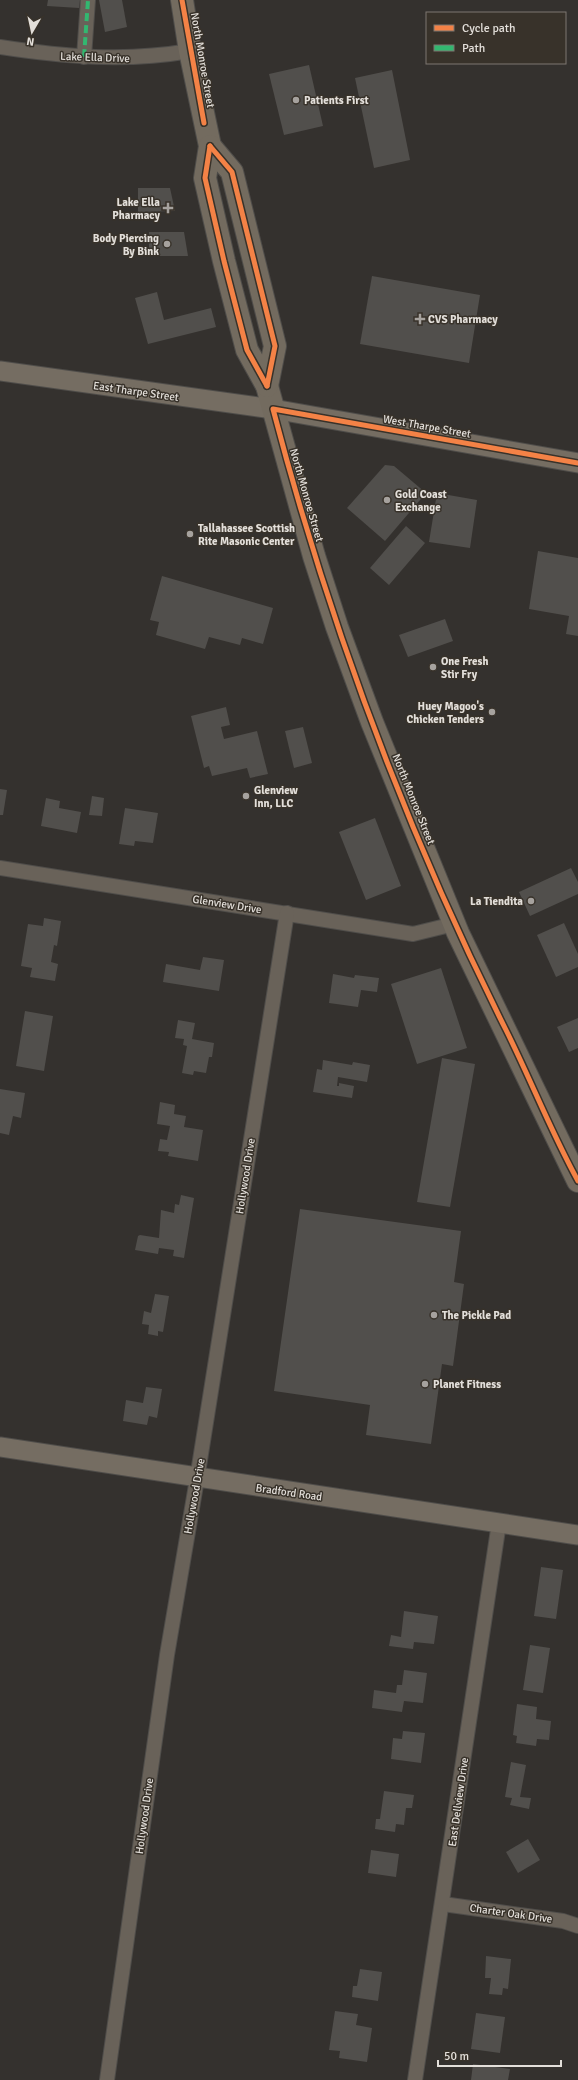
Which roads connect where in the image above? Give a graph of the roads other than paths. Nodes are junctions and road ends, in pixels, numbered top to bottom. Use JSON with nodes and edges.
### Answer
{"nodes":[{"id":1,"x":88,"y":0,"type":"edge"},
{"id":2,"x":182,"y":0,"type":"edge"},
{"id":3,"x":0,"y":47,"type":"edge"},
{"id":4,"x":190,"y":51,"type":"junction"},
{"id":5,"x":84,"y":57,"type":"junction"},
{"id":6,"x":210,"y":146,"type":"junction"},
{"id":7,"x":0,"y":371,"type":"edge"},
{"id":8,"x":267,"y":386,"type":"junction"},
{"id":9,"x":273,"y":409,"type":"junction"},
{"id":10,"x":578,"y":463,"type":"edge"},
{"id":11,"x":0,"y":868,"type":"edge"},
{"id":12,"x":286,"y":914,"type":"junction"},
{"id":13,"x":454,"y":924,"type":"junction"},
{"id":14,"x":576,"y":1171,"type":"edge"},
{"id":15,"x":0,"y":1447,"type":"edge"},
{"id":16,"x":197,"y":1478,"type":"junction"},
{"id":17,"x":499,"y":1523,"type":"junction"},
{"id":18,"x":578,"y":1535,"type":"edge"},
{"id":19,"x":442,"y":1904,"type":"junction"},
{"id":20,"x":578,"y":1926,"type":"edge"},
{"id":21,"x":107,"y":2080,"type":"edge"},
{"id":22,"x":415,"y":2080,"type":"edge"}],
"edges":[{"from":1,"to":5,"type":"street"},
{"from":2,"to":4,"type":"main road","name":"North Monroe Street"},
{"from":3,"to":5,"type":"street","name":"Lake Ella Drive"},
{"from":4,"to":5,"type":"street","name":"Lake Ella Drive"},
{"from":4,"to":6,"type":"main road","name":"North Monroe Street"},
{"from":6,"to":8,"type":"main road","name":"North Monroe Street"},
{"from":6,"to":8,"type":"main road","name":"North Monroe Street"},
{"from":7,"to":9,"type":"street","name":"East Tharpe Street"},
{"from":8,"to":9,"type":"main road","name":"North Monroe Street"},
{"from":9,"to":10,"type":"street","name":"West Tharpe Street"},
{"from":9,"to":13,"type":"main road","name":"North Monroe Street"},
{"from":11,"to":12,"type":"street","name":"Glenview Drive"},
{"from":12,"to":13,"type":"street","name":"Glenview Drive"},
{"from":12,"to":16,"type":"street","name":"Hollywood Drive"},
{"from":13,"to":14,"type":"main road","name":"North Monroe Street"},
{"from":15,"to":16,"type":"street","name":"Bradford Road"},
{"from":16,"to":17,"type":"street","name":"Bradford Road"},
{"from":16,"to":21,"type":"street","name":"Hollywood Drive"},
{"from":17,"to":18,"type":"street","name":"Bradford Road"},
{"from":17,"to":19,"type":"street","name":"East Dellview Drive"},
{"from":19,"to":20,"type":"street","name":"Charter Oak Drive"},
{"from":19,"to":22,"type":"street","name":"East Dellview Drive"}]}
